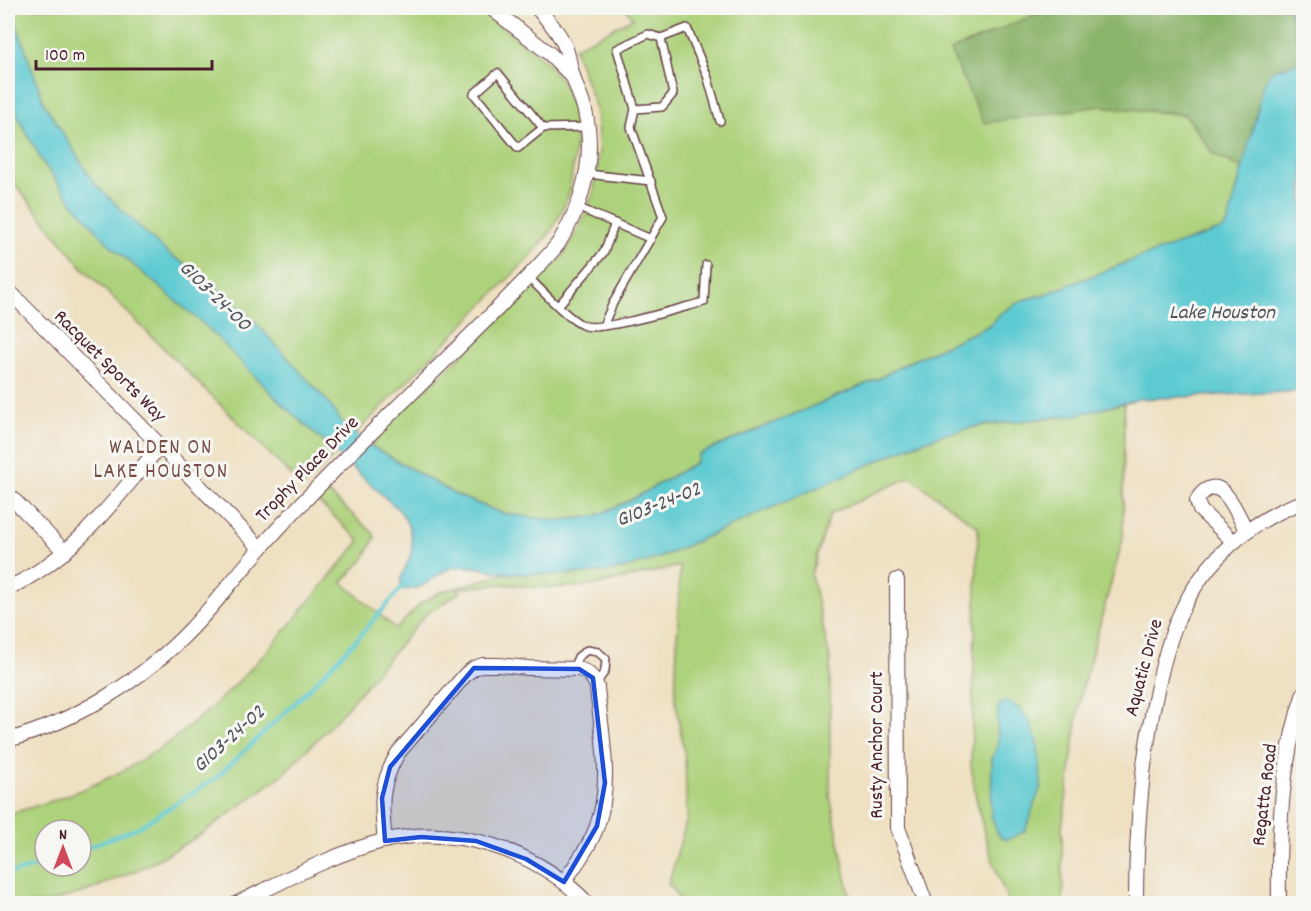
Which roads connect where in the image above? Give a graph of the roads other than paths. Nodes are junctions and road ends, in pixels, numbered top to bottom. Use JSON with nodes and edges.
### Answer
{"nodes":[{"id":1,"x":491,"y":8,"type":"edge"},
{"id":2,"x":541,"y":12,"type":"edge"},
{"id":3,"x":526,"y":34,"type":"junction"},
{"id":4,"x":661,"y":38,"type":"junction"},
{"id":5,"x":573,"y":78,"type":"junction"},
{"id":6,"x":635,"y":110,"type":"junction"},
{"id":7,"x":720,"y":121,"type":"dead end"},
{"id":8,"x":587,"y":127,"type":"junction"},
{"id":9,"x":543,"y":128,"type":"junction"},
{"id":10,"x":587,"y":174,"type":"junction"},
{"id":11,"x":651,"y":182,"type":"junction"},
{"id":12,"x":577,"y":207,"type":"junction"},
{"id":13,"x":615,"y":223,"type":"junction"},
{"id":14,"x":651,"y":239,"type":"junction"},
{"id":15,"x":706,"y":265,"type":"dead end"},
{"id":16,"x":528,"y":277,"type":"junction"},
{"id":17,"x":8,"y":291,"type":"edge"},
{"id":18,"x":558,"y":306,"type":"junction"},
{"id":19,"x":603,"y":326,"type":"junction"},
{"id":20,"x":160,"y":446,"type":"junction"},
{"id":21,"x":8,"y":494,"type":"edge"},
{"id":22,"x":1304,"y":502,"type":"edge"},
{"id":23,"x":1247,"y":532,"type":"junction"},
{"id":24,"x":1234,"y":542,"type":"junction"},
{"id":25,"x":260,"y":548,"type":"junction"},
{"id":26,"x":65,"y":552,"type":"junction"},
{"id":27,"x":897,"y":580,"type":"dead end"},
{"id":28,"x":8,"y":588,"type":"edge"},
{"id":29,"x":573,"y":668,"type":"junction"},
{"id":30,"x":596,"y":684,"type":"junction"},
{"id":31,"x":1304,"y":693,"type":"edge"},
{"id":32,"x":8,"y":740,"type":"edge"},
{"id":33,"x":385,"y":841,"type":"junction"},
{"id":34,"x":564,"y":882,"type":"junction"},
{"id":35,"x":236,"y":903,"type":"edge"},
{"id":36,"x":588,"y":903,"type":"edge"},
{"id":37,"x":926,"y":903,"type":"edge"},
{"id":38,"x":1136,"y":903,"type":"edge"},
{"id":39,"x":1279,"y":903,"type":"edge"}],
"edges":[{"from":1,"to":3,"type":"street"},
{"from":2,"to":3,"type":"street"},
{"from":2,"to":5,"type":"street","name":"Trophy Place Drive"},
{"from":3,"to":5,"type":"street"},
{"from":4,"to":6,"type":"lane"},
{"from":4,"to":6,"type":"lane"},
{"from":4,"to":7,"type":"lane"},
{"from":5,"to":8,"type":"street","name":"Trophy Place Drive"},
{"from":6,"to":11,"type":"lane"},
{"from":8,"to":9,"type":"lane"},
{"from":8,"to":10,"type":"street","name":"Trophy Place Drive"},
{"from":9,"to":9,"type":"lane"},
{"from":10,"to":11,"type":"lane"},
{"from":10,"to":12,"type":"street","name":"Trophy Place Drive"},
{"from":11,"to":14,"type":"lane"},
{"from":12,"to":13,"type":"lane"},
{"from":12,"to":16,"type":"street","name":"Trophy Place Drive"},
{"from":13,"to":14,"type":"lane"},
{"from":13,"to":18,"type":"lane"},
{"from":14,"to":19,"type":"lane"},
{"from":15,"to":19,"type":"lane"},
{"from":16,"to":18,"type":"lane"},
{"from":16,"to":25,"type":"street","name":"Trophy Place Drive"},
{"from":17,"to":20,"type":"street","name":"Racquet Sports Way"},
{"from":18,"to":19,"type":"lane"},
{"from":20,"to":25,"type":"street","name":"Racquet Sports Way"},
{"from":20,"to":26,"type":"street"},
{"from":21,"to":26,"type":"street"},
{"from":22,"to":23,"type":"street","name":"Aquatic Drive"},
{"from":23,"to":24,"type":"street","name":"Aquatic Drive"},
{"from":23,"to":24,"type":"street"},
{"from":24,"to":38,"type":"street","name":"Aquatic Drive"},
{"from":25,"to":32,"type":"street","name":"Trophy Place Drive"},
{"from":26,"to":28,"type":"street"},
{"from":27,"to":37,"type":"street","name":"Rusty Anchor Court"},
{"from":29,"to":30,"type":"street"},
{"from":29,"to":30,"type":"lane"},
{"from":29,"to":33,"type":"street"},
{"from":30,"to":34,"type":"street"},
{"from":31,"to":39,"type":"street","name":"Regatta Road"},
{"from":33,"to":34,"type":"street"},
{"from":33,"to":35,"type":"street"},
{"from":34,"to":36,"type":"street"}]}
